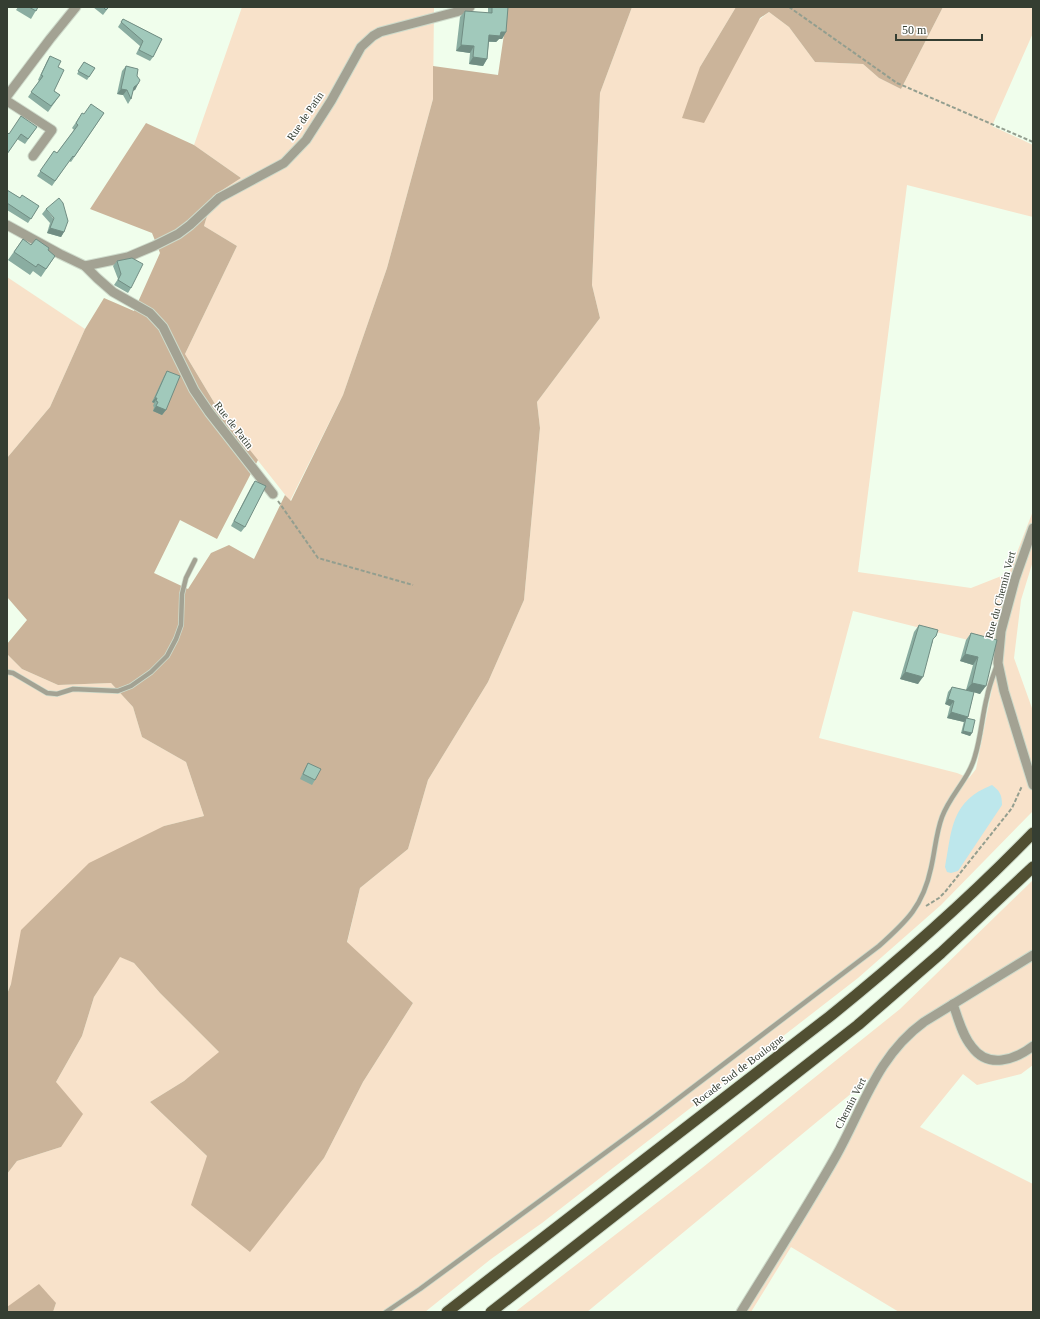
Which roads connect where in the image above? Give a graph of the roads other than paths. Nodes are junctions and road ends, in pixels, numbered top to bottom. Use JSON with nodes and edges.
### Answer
{"nodes":[{"id":1,"x":76,"y":7,"type":"edge"},
{"id":2,"x":470,"y":7,"type":"edge"},
{"id":3,"x":7,"y":96,"type":"edge"},
{"id":4,"x":7,"y":101,"type":"edge"},
{"id":5,"x":33,"y":156,"type":"dead end"},
{"id":6,"x":7,"y":225,"type":"edge"},
{"id":7,"x":85,"y":266,"type":"junction"},
{"id":8,"x":272,"y":494,"type":"road end"},
{"id":9,"x":1033,"y":528,"type":"edge"},
{"id":10,"x":195,"y":560,"type":"dead end"},
{"id":11,"x":998,"y":663,"type":"junction"},
{"id":12,"x":7,"y":672,"type":"edge"},
{"id":13,"x":1033,"y":785,"type":"edge"},
{"id":14,"x":1033,"y":833,"type":"edge"},
{"id":15,"x":1033,"y":866,"type":"edge"},
{"id":16,"x":1033,"y":955,"type":"edge"},
{"id":17,"x":953,"y":1004,"type":"junction"},
{"id":18,"x":1033,"y":1046,"type":"edge"},
{"id":19,"x":386,"y":1312,"type":"edge"},
{"id":20,"x":447,"y":1312,"type":"edge"},
{"id":21,"x":490,"y":1312,"type":"edge"},
{"id":22,"x":741,"y":1312,"type":"edge"}],
"edges":[{"from":1,"to":3,"type":"street"},
{"from":2,"to":7,"type":"street","name":"Rue de Patin"},
{"from":4,"to":5,"type":"street"},
{"from":6,"to":7,"type":"street","name":"Rue de Patin"},
{"from":7,"to":8,"type":"street","name":"Rue de Patin"},
{"from":9,"to":11,"type":"street","name":"Rue du Chemin Vert"},
{"from":10,"to":12,"type":"lane"},
{"from":11,"to":13,"type":"street","name":"Rue du Chemin Vert"},
{"from":11,"to":19,"type":"lane"},
{"from":14,"to":20,"type":"highway","name":"Rocade Sud de Boulogne"},
{"from":15,"to":21,"type":"highway"},
{"from":16,"to":17,"type":"street","name":"Chemin Vert"},
{"from":17,"to":18,"type":"street"},
{"from":17,"to":22,"type":"street","name":"Chemin Vert"}]}
